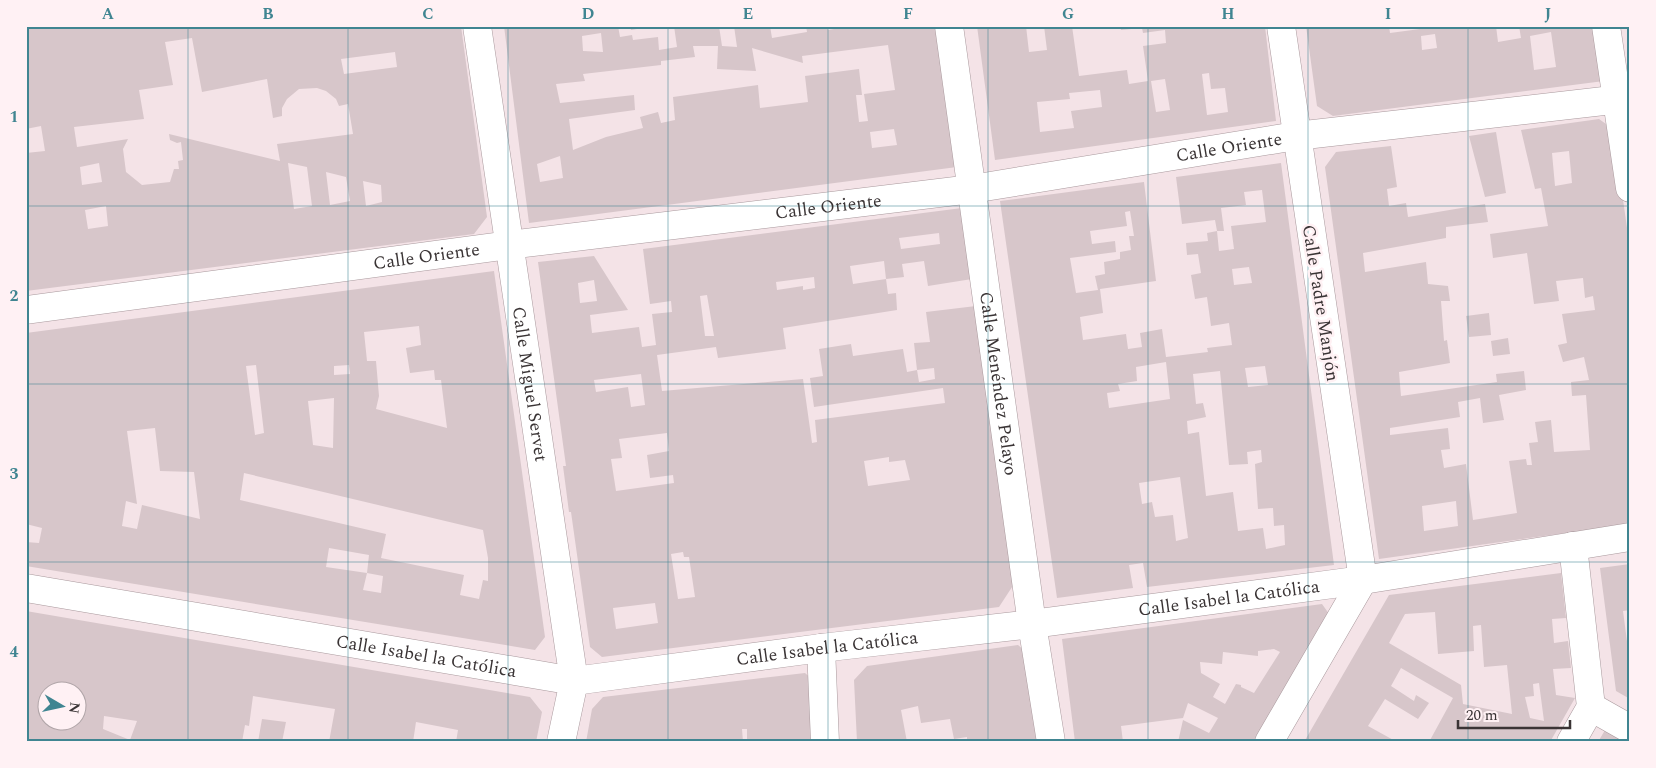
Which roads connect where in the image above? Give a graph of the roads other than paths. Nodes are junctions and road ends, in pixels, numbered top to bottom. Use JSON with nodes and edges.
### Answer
{"nodes":[{"id":1,"x":477,"y":26,"type":"edge"},
{"id":2,"x":949,"y":26,"type":"edge"},
{"id":3,"x":1281,"y":26,"type":"edge"},
{"id":4,"x":1606,"y":26,"type":"edge"},
{"id":5,"x":1624,"y":99,"type":"edge"},
{"id":6,"x":1296,"y":136,"type":"junction"},
{"id":7,"x":1630,"y":188,"type":"edge"},
{"id":8,"x":972,"y":189,"type":"junction"},
{"id":9,"x":509,"y":245,"type":"junction"},
{"id":10,"x":26,"y":310,"type":"edge"},
{"id":11,"x":1630,"y":537,"type":"edge"},
{"id":12,"x":1573,"y":546,"type":"junction"},
{"id":13,"x":1363,"y":580,"type":"junction"},
{"id":14,"x":26,"y":588,"type":"edge"},
{"id":15,"x":1032,"y":624,"type":"junction"},
{"id":16,"x":821,"y":648,"type":"junction"},
{"id":17,"x":574,"y":681,"type":"junction"},
{"id":18,"x":1591,"y":707,"type":"junction"},
{"id":19,"x":1630,"y":729,"type":"edge"},
{"id":20,"x":561,"y":742,"type":"edge"},
{"id":21,"x":825,"y":742,"type":"edge"},
{"id":22,"x":1051,"y":742,"type":"edge"},
{"id":23,"x":1269,"y":742,"type":"edge"},
{"id":24,"x":1571,"y":742,"type":"edge"}],
"edges":[{"from":1,"to":9,"type":"street","name":"Calle Miguel Servet"},
{"from":2,"to":8,"type":"street","name":"Calle Menéndez Pelayo"},
{"from":3,"to":6,"type":"street","name":"Calle Padre Manjón"},
{"from":4,"to":5,"type":"street"},
{"from":5,"to":6,"type":"street","name":"Calle Oriente"},
{"from":5,"to":7,"type":"street"},
{"from":6,"to":8,"type":"street","name":"Calle Oriente"},
{"from":6,"to":13,"type":"street","name":"Calle Padre Manjón"},
{"from":8,"to":9,"type":"street","name":"Calle Oriente"},
{"from":8,"to":15,"type":"street","name":"Calle Menéndez Pelayo"},
{"from":9,"to":10,"type":"street","name":"Calle Oriente"},
{"from":9,"to":17,"type":"street","name":"Calle Miguel Servet"},
{"from":11,"to":12,"type":"street","name":"Calle Isabel la Católica"},
{"from":12,"to":13,"type":"street","name":"Calle Isabel la Católica"},
{"from":12,"to":18,"type":"street"},
{"from":13,"to":15,"type":"street","name":"Calle Isabel la Católica"},
{"from":13,"to":23,"type":"street"},
{"from":14,"to":17,"type":"street","name":"Calle Isabel la Católica"},
{"from":15,"to":16,"type":"street","name":"Calle Isabel la Católica"},
{"from":15,"to":22,"type":"street","name":"Calle Menéndez Pelayo"},
{"from":16,"to":17,"type":"street","name":"Calle Isabel la Católica"},
{"from":16,"to":21,"type":"street"},
{"from":17,"to":20,"type":"street","name":"Calle Miguel Servet"},
{"from":18,"to":19,"type":"street"},
{"from":18,"to":24,"type":"street"}]}
